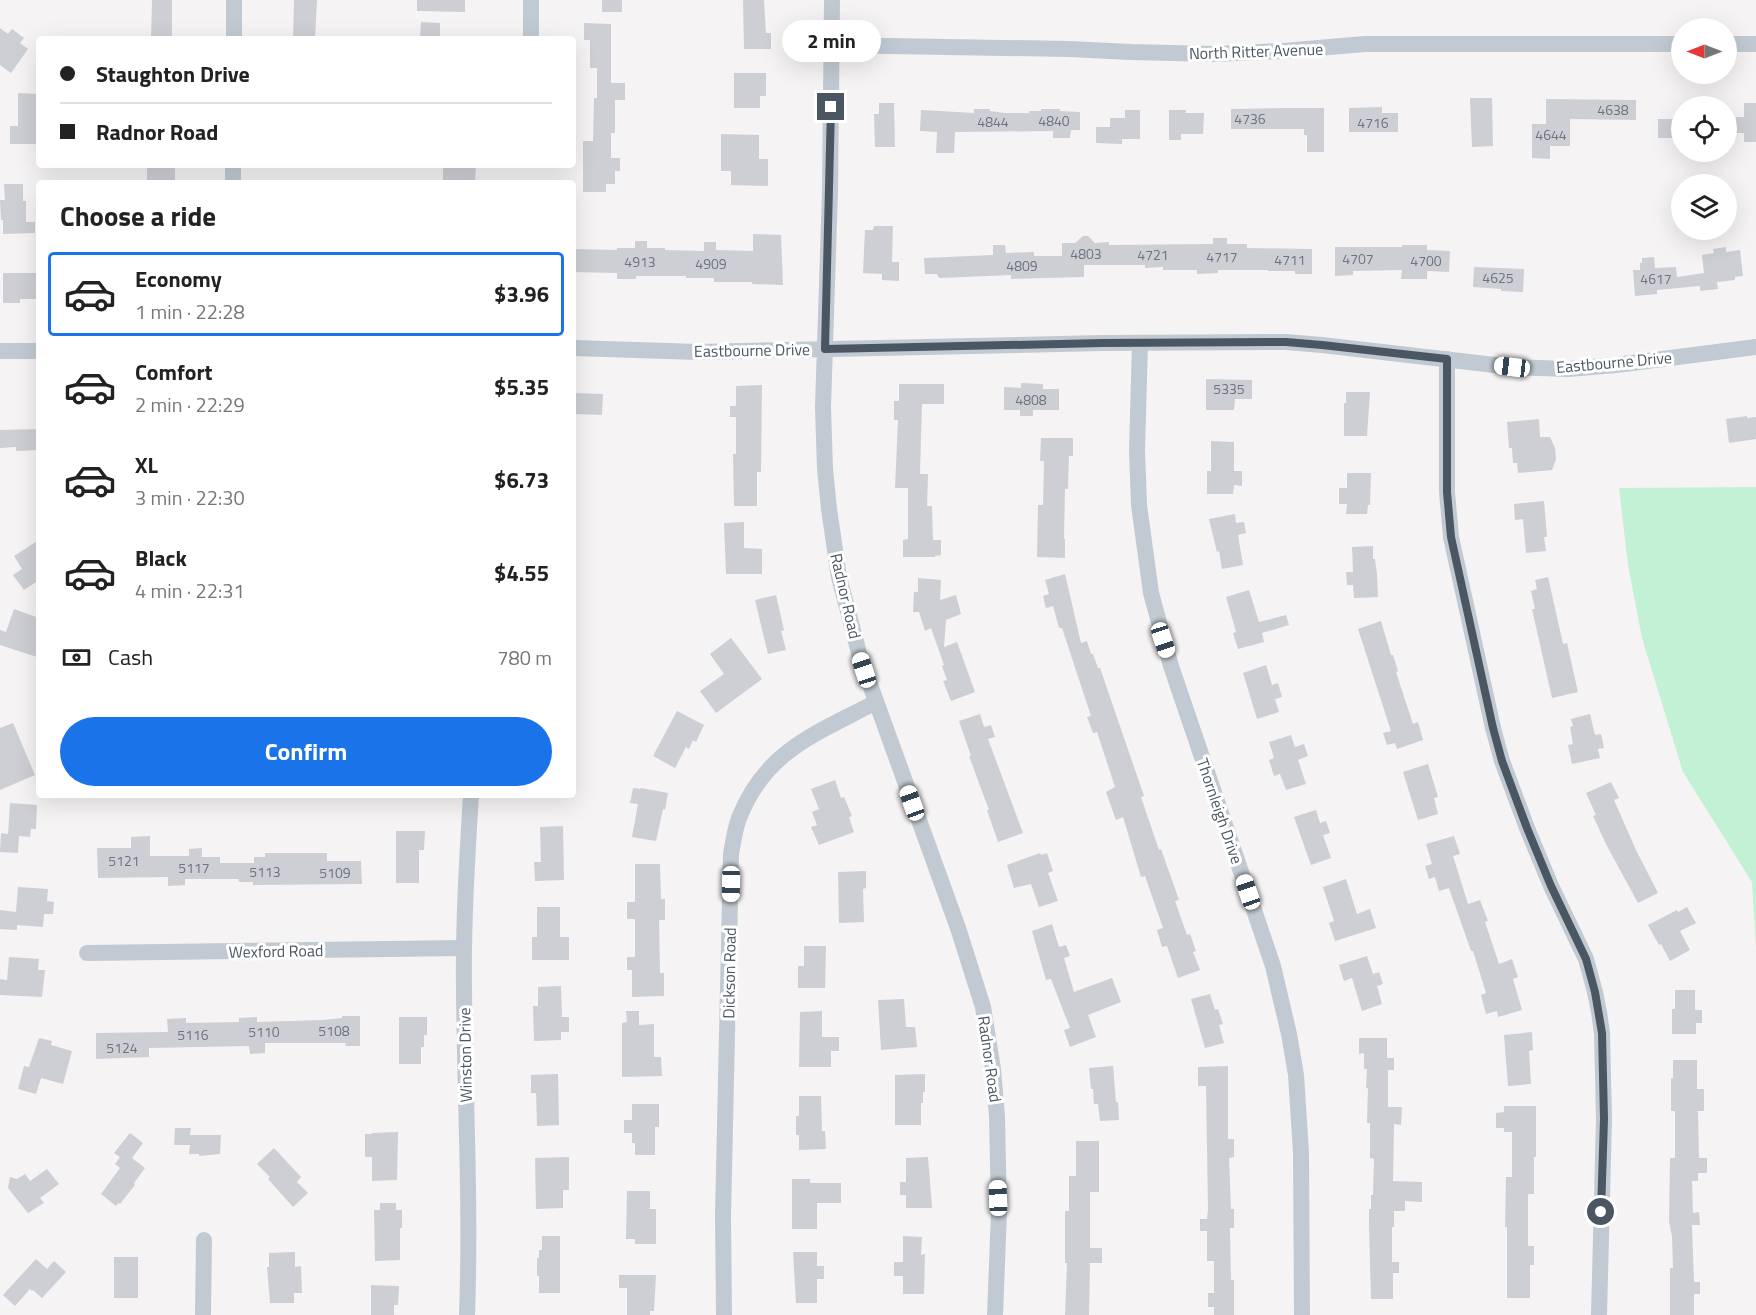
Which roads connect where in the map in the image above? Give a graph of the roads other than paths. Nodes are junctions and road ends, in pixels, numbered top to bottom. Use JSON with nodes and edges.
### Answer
{"nodes":[{"id":1,"x":234,"y":0,"type":"edge"},
{"id":2,"x":531,"y":0,"type":"edge"},
{"id":3,"x":832,"y":0,"type":"edge"},
{"id":4,"x":234,"y":36,"type":"edge"},
{"id":5,"x":531,"y":36,"type":"edge"},
{"id":6,"x":1671,"y":44,"type":"edge"},
{"id":7,"x":1737,"y":44,"type":"edge"},
{"id":8,"x":1756,"y":44,"type":"edge"},
{"id":9,"x":831,"y":45,"type":"junction"},
{"id":10,"x":1140,"y":343,"type":"junction"},
{"id":11,"x":576,"y":348,"type":"edge"},
{"id":12,"x":1756,"y":348,"type":"edge"},
{"id":13,"x":825,"y":349,"type":"junction"},
{"id":14,"x":0,"y":351,"type":"edge"},
{"id":15,"x":36,"y":351,"type":"edge"},
{"id":16,"x":1447,"y":359,"type":"junction"},
{"id":17,"x":876,"y":702,"type":"junction"},
{"id":18,"x":471,"y":798,"type":"edge"},
{"id":19,"x":464,"y":948,"type":"junction"},
{"id":20,"x":87,"y":953,"type":"dead end"},
{"id":21,"x":204,"y":1240,"type":"dead end"},
{"id":22,"x":203,"y":1315,"type":"edge"},
{"id":23,"x":467,"y":1315,"type":"edge"},
{"id":24,"x":724,"y":1315,"type":"edge"},
{"id":25,"x":995,"y":1315,"type":"edge"},
{"id":26,"x":1302,"y":1315,"type":"edge"},
{"id":27,"x":1599,"y":1315,"type":"edge"}],
"edges":[{"from":1,"to":4,"type":"street"},
{"from":2,"to":5,"type":"street"},
{"from":3,"to":9,"type":"street","name":"Radnor Road"},
{"from":6,"to":9,"type":"street","name":"North Ritter Avenue"},
{"from":7,"to":8,"type":"street"},
{"from":9,"to":13,"type":"street","name":"Radnor Road"},
{"from":10,"to":13,"type":"street","name":"Eastbourne Drive"},
{"from":10,"to":16,"type":"street","name":"Eastbourne Drive"},
{"from":10,"to":26,"type":"street","name":"Thornleigh Drive"},
{"from":11,"to":13,"type":"street","name":"Eastbourne Drive"},
{"from":12,"to":16,"type":"street","name":"Eastbourne Drive"},
{"from":13,"to":17,"type":"street","name":"Radnor Road"},
{"from":14,"to":15,"type":"street"},
{"from":16,"to":27,"type":"street"},
{"from":17,"to":24,"type":"street","name":"Dickson Road"},
{"from":17,"to":25,"type":"street","name":"Radnor Road"},
{"from":18,"to":19,"type":"street","name":"Winston Drive"},
{"from":19,"to":20,"type":"street","name":"Wexford Road"},
{"from":19,"to":23,"type":"street","name":"Winston Drive"},
{"from":21,"to":22,"type":"street"}]}
